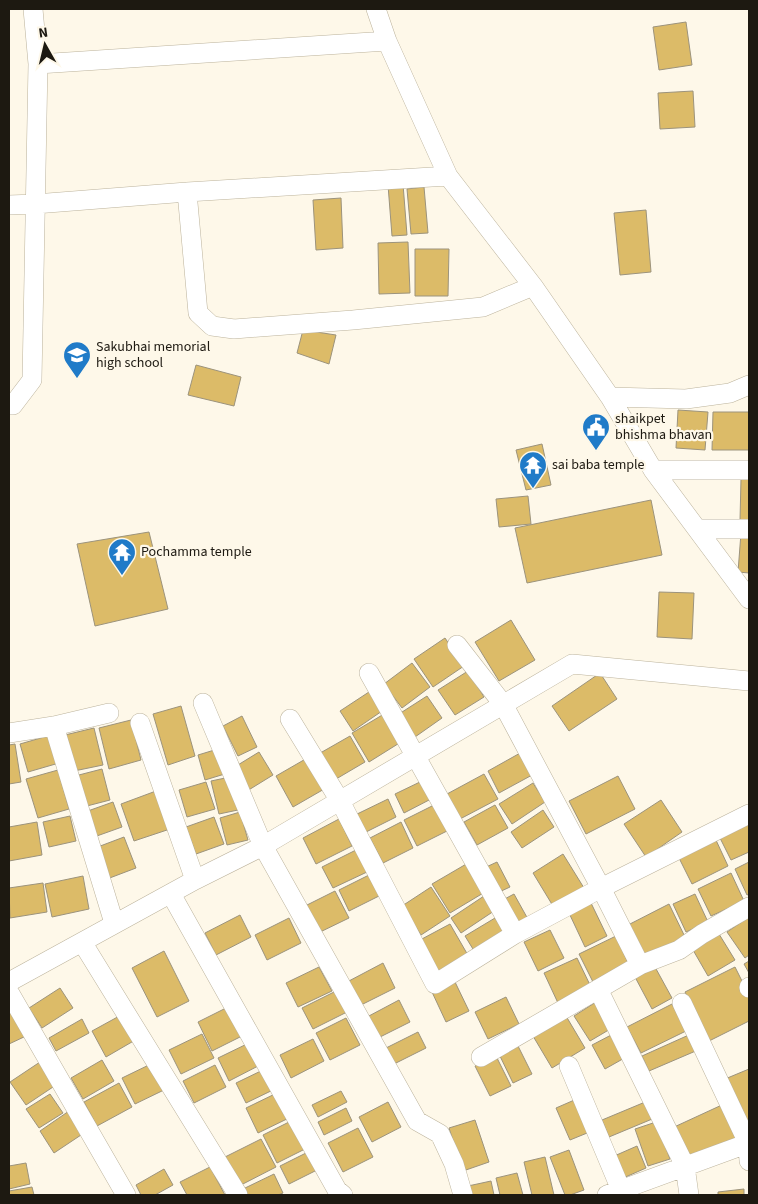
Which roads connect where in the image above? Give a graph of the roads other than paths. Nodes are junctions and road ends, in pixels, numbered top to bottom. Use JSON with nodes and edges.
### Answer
{"nodes":[{"id":1,"x":33,"y":9,"type":"edge"},
{"id":2,"x":376,"y":9,"type":"edge"},
{"id":3,"x":387,"y":41,"type":"junction"},
{"id":4,"x":38,"y":64,"type":"junction"},
{"id":5,"x":448,"y":176,"type":"junction"},
{"id":6,"x":186,"y":192,"type":"junction"},
{"id":7,"x":9,"y":204,"type":"edge"},
{"id":8,"x":35,"y":204,"type":"junction"},
{"id":9,"x":533,"y":286,"type":"junction"},
{"id":10,"x":749,"y":385,"type":"edge"},
{"id":11,"x":610,"y":397,"type":"junction"},
{"id":12,"x":9,"y":405,"type":"edge"},
{"id":13,"x":653,"y":470,"type":"junction"},
{"id":14,"x":749,"y":470,"type":"edge"},
{"id":15,"x":698,"y":529,"type":"junction"},
{"id":16,"x":749,"y":529,"type":"edge"},
{"id":17,"x":749,"y":599,"type":"edge"},
{"id":18,"x":457,"y":645,"type":"dead end"},
{"id":19,"x":369,"y":673,"type":"dead end"},
{"id":20,"x":749,"y":681,"type":"edge"},
{"id":21,"x":203,"y":703,"type":"dead end"},
{"id":22,"x":503,"y":704,"type":"junction"},
{"id":23,"x":108,"y":713,"type":"dead end"},
{"id":24,"x":290,"y":719,"type":"dead end"},
{"id":25,"x":140,"y":723,"type":"dead end"},
{"id":26,"x":54,"y":726,"type":"junction"},
{"id":27,"x":9,"y":733,"type":"edge"},
{"id":28,"x":416,"y":756,"type":"junction"},
{"id":29,"x":340,"y":801,"type":"junction"},
{"id":30,"x":749,"y":814,"type":"edge"},
{"id":31,"x":263,"y":846,"type":"junction"},
{"id":32,"x":195,"y":880,"type":"junction"},
{"id":33,"x":601,"y":888,"type":"junction"},
{"id":34,"x":171,"y":894,"type":"junction"},
{"id":35,"x":749,"y":906,"type":"edge"},
{"id":36,"x":114,"y":924,"type":"junction"},
{"id":37,"x":515,"y":934,"type":"junction"},
{"id":38,"x":82,"y":942,"type":"junction"},
{"id":39,"x":640,"y":965,"type":"junction"},
{"id":40,"x":9,"y":982,"type":"edge"},
{"id":41,"x":598,"y":989,"type":"junction"},
{"id":42,"x":9,"y":992,"type":"edge"},
{"id":43,"x":682,"y":1003,"type":"dead end"},
{"id":44,"x":481,"y":1057,"type":"dead end"},
{"id":45,"x":569,"y":1066,"type":"dead end"},
{"id":46,"x":749,"y":1149,"type":"edge"},
{"id":47,"x":686,"y":1166,"type":"junction"},
{"id":48,"x":614,"y":1193,"type":"edge"},
{"id":49,"x":126,"y":1195,"type":"edge"},
{"id":50,"x":238,"y":1195,"type":"edge"},
{"id":51,"x":342,"y":1195,"type":"edge"},
{"id":52,"x":463,"y":1195,"type":"edge"},
{"id":53,"x":689,"y":1195,"type":"edge"}],
"edges":[{"from":1,"to":4,"type":"street"},
{"from":2,"to":3,"type":"street"},
{"from":3,"to":4,"type":"street"},
{"from":3,"to":5,"type":"street"},
{"from":4,"to":8,"type":"street"},
{"from":5,"to":6,"type":"street"},
{"from":5,"to":9,"type":"street"},
{"from":6,"to":8,"type":"street"},
{"from":6,"to":9,"type":"street"},
{"from":7,"to":8,"type":"street"},
{"from":8,"to":12,"type":"street"},
{"from":9,"to":11,"type":"street"},
{"from":10,"to":11,"type":"street"},
{"from":11,"to":13,"type":"street"},
{"from":13,"to":14,"type":"street"},
{"from":13,"to":15,"type":"street"},
{"from":15,"to":16,"type":"street"},
{"from":15,"to":17,"type":"street"},
{"from":18,"to":22,"type":"street"},
{"from":19,"to":28,"type":"street"},
{"from":20,"to":22,"type":"street"},
{"from":21,"to":31,"type":"street"},
{"from":22,"to":28,"type":"street"},
{"from":22,"to":33,"type":"street"},
{"from":23,"to":26,"type":"street"},
{"from":24,"to":29,"type":"street"},
{"from":25,"to":32,"type":"street"},
{"from":26,"to":27,"type":"street"},
{"from":26,"to":36,"type":"street"},
{"from":28,"to":29,"type":"street"},
{"from":28,"to":37,"type":"street"},
{"from":29,"to":31,"type":"street"},
{"from":29,"to":37,"type":"street"},
{"from":30,"to":33,"type":"street"},
{"from":31,"to":32,"type":"street"},
{"from":31,"to":52,"type":"street"},
{"from":32,"to":34,"type":"street"},
{"from":33,"to":37,"type":"street"},
{"from":33,"to":39,"type":"street"},
{"from":34,"to":36,"type":"street"},
{"from":34,"to":51,"type":"street"},
{"from":35,"to":39,"type":"street"},
{"from":36,"to":38,"type":"street"},
{"from":38,"to":40,"type":"street"},
{"from":38,"to":50,"type":"street"},
{"from":39,"to":41,"type":"street"},
{"from":41,"to":44,"type":"street"},
{"from":41,"to":47,"type":"street"},
{"from":42,"to":49,"type":"street"},
{"from":43,"to":46,"type":"street"},
{"from":45,"to":48,"type":"street"},
{"from":46,"to":47,"type":"street"},
{"from":47,"to":48,"type":"street"},
{"from":47,"to":53,"type":"street"}]}
